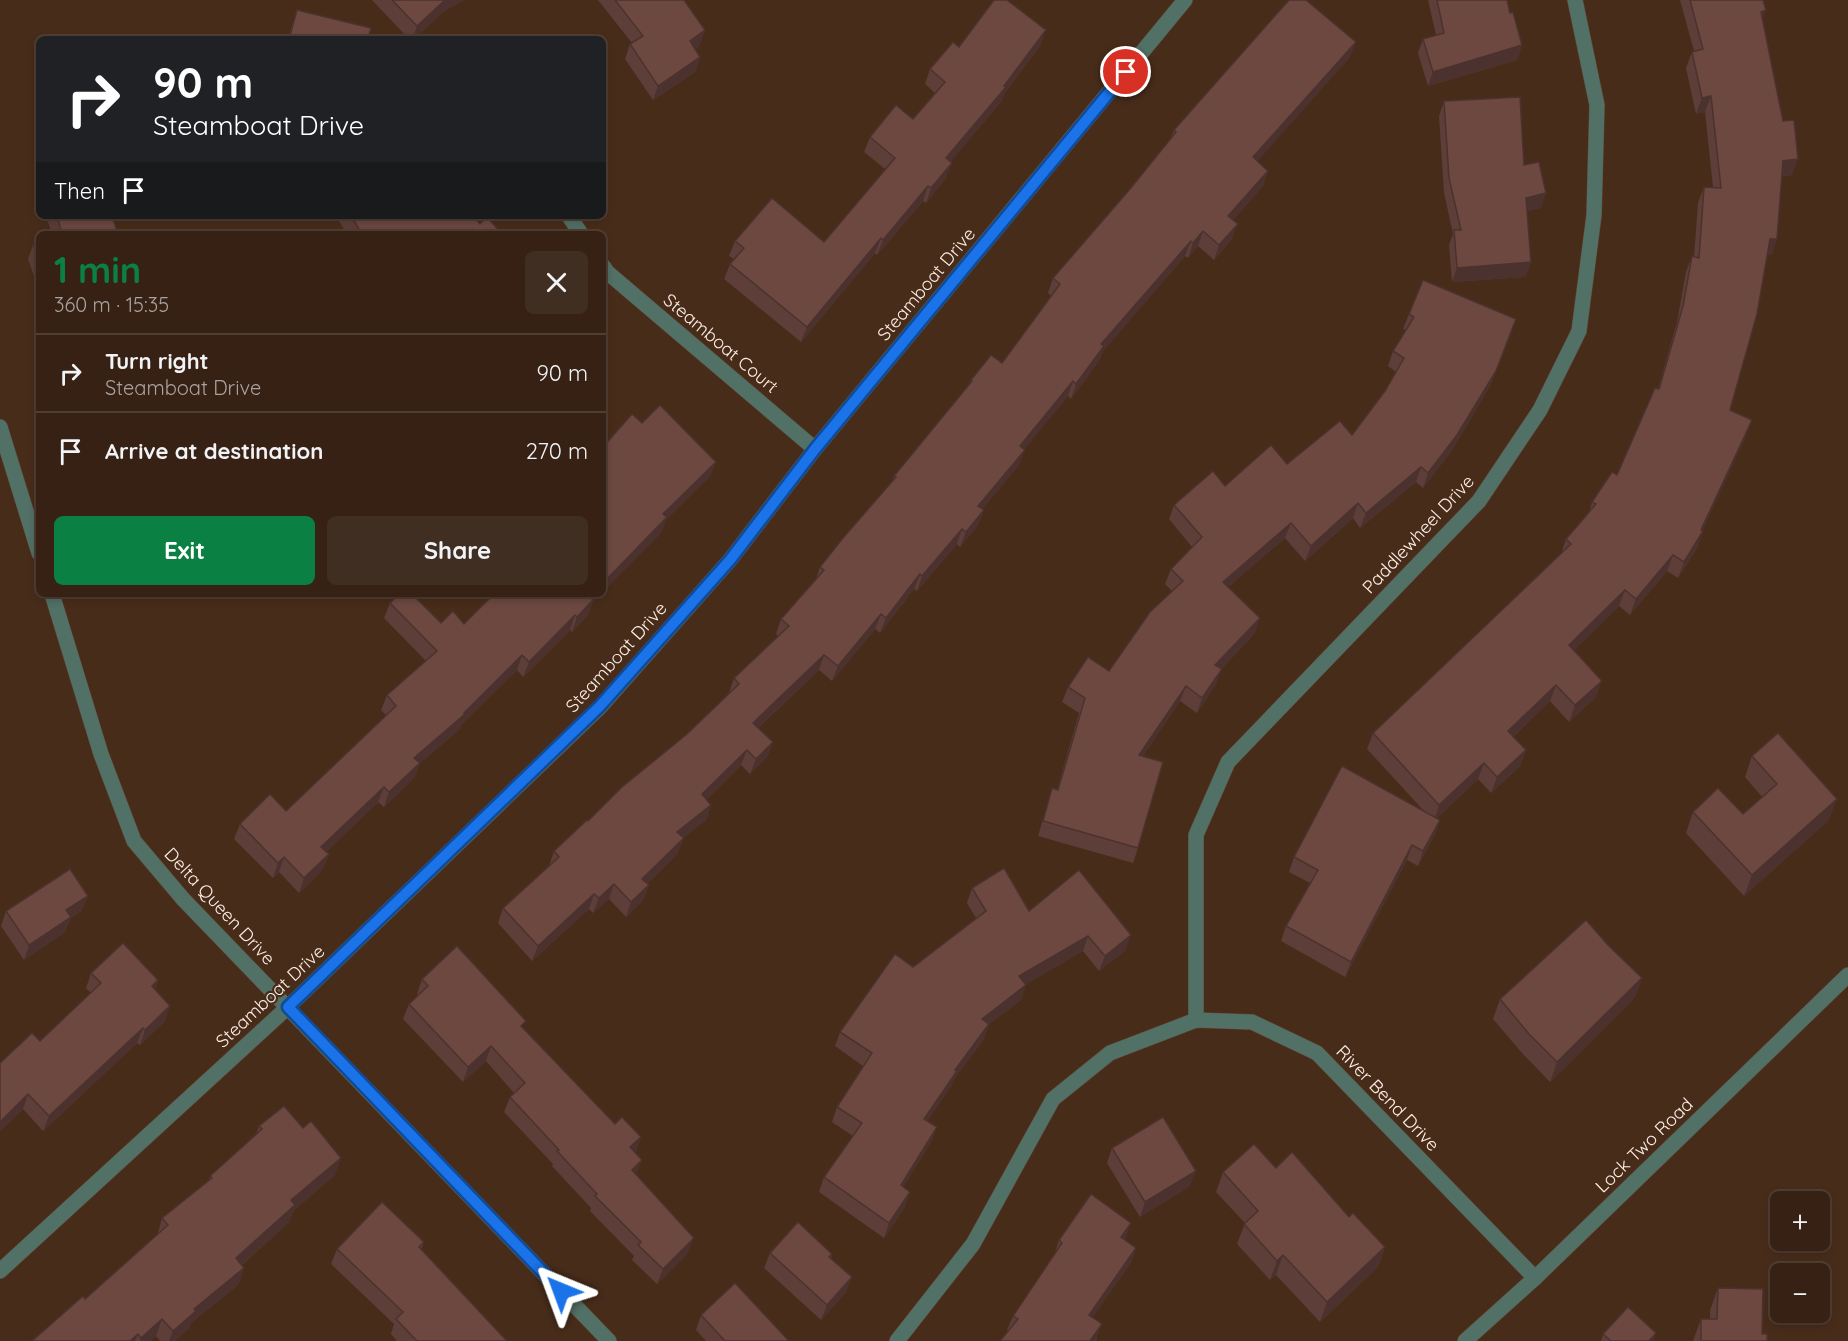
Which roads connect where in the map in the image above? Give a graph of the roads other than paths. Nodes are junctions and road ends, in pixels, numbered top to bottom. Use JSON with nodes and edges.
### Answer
{"nodes":[{"id":1,"x":1185,"y":0,"type":"edge"},
{"id":2,"x":1575,"y":0,"type":"edge"},
{"id":3,"x":606,"y":270,"type":"edge"},
{"id":4,"x":0,"y":427,"type":"edge"},
{"id":5,"x":815,"y":449,"type":"junction"},
{"id":6,"x":36,"y":544,"type":"edge"},
{"id":7,"x":53,"y":597,"type":"edge"},
{"id":8,"x":1848,"y":975,"type":"edge"},
{"id":9,"x":288,"y":1007,"type":"junction"},
{"id":10,"x":1196,"y":1020,"type":"junction"},
{"id":11,"x":0,"y":1271,"type":"edge"},
{"id":12,"x":1535,"y":1278,"type":"junction"},
{"id":13,"x":609,"y":1341,"type":"edge"},
{"id":14,"x":897,"y":1341,"type":"edge"},
{"id":15,"x":1465,"y":1341,"type":"edge"}],
"edges":[{"from":1,"to":5,"type":"street","name":"Steamboat Drive"},
{"from":2,"to":10,"type":"street","name":"Paddlewheel Drive"},
{"from":3,"to":5,"type":"street","name":"Steamboat Court"},
{"from":4,"to":6,"type":"street"},
{"from":5,"to":9,"type":"street","name":"Steamboat Drive"},
{"from":7,"to":9,"type":"street","name":"Delta Queen Drive"},
{"from":8,"to":12,"type":"street","name":"Lock Two Road"},
{"from":9,"to":11,"type":"street","name":"Steamboat Drive"},
{"from":9,"to":13,"type":"street","name":"Delta Queen Drive"},
{"from":10,"to":12,"type":"street","name":"River Bend Drive"},
{"from":10,"to":14,"type":"street","name":"River Bend Drive"},
{"from":12,"to":15,"type":"street","name":"Lock Two Road"}]}
